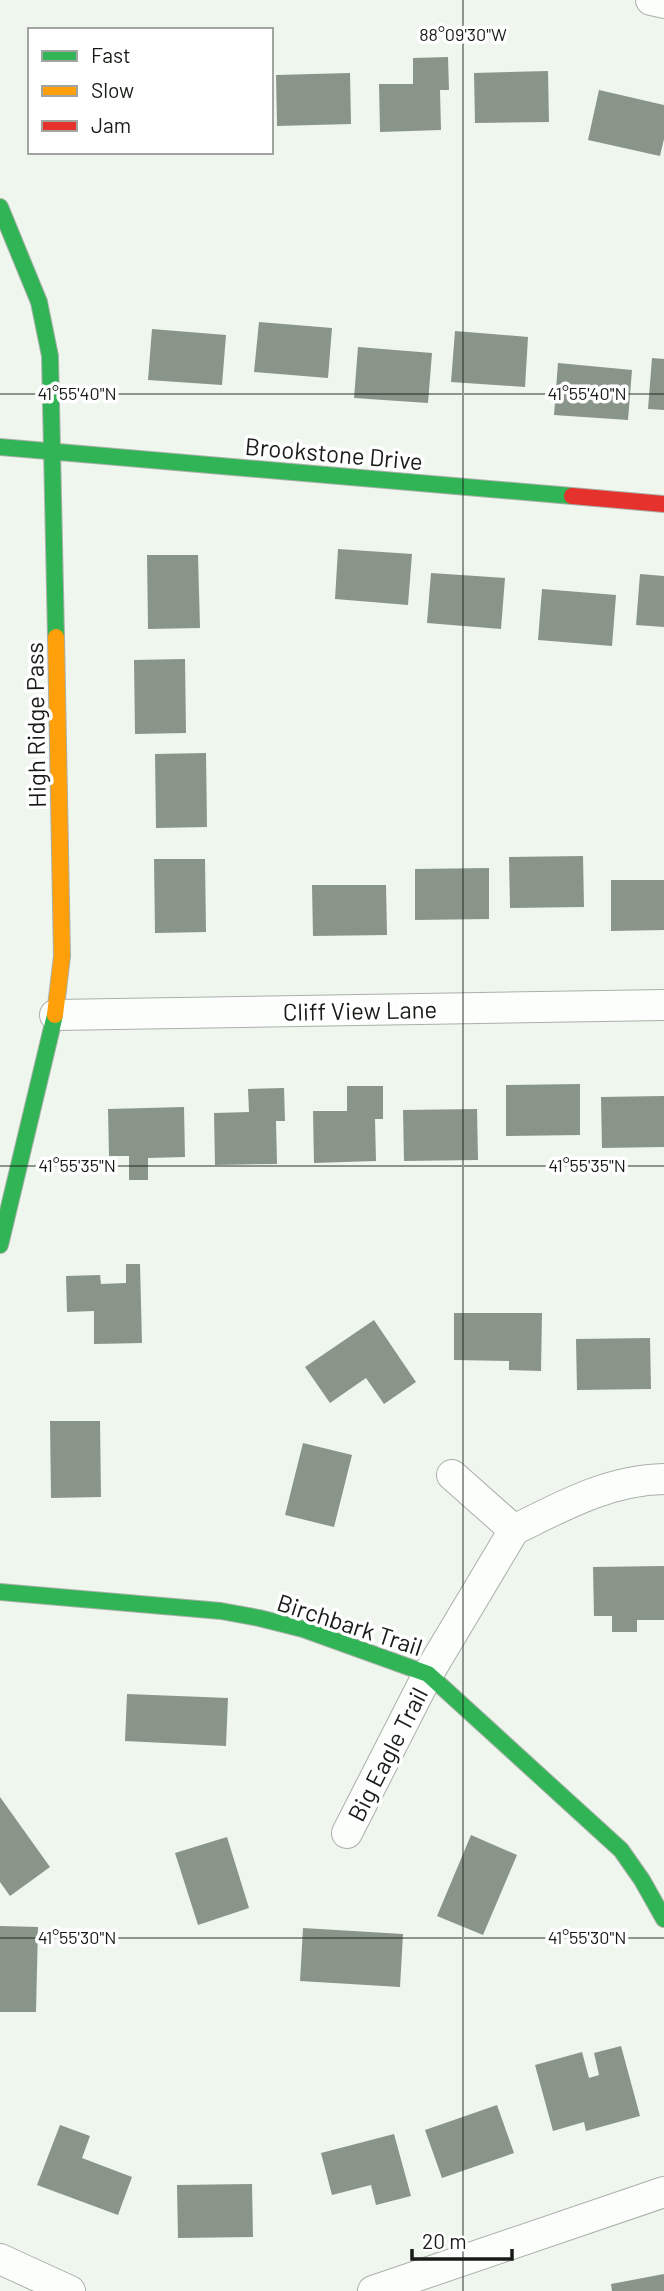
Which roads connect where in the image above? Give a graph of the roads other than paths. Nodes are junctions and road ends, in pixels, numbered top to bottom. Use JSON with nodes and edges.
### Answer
{"nodes":[{"id":1,"x":652,"y":0,"type":"edge"},
{"id":2,"x":664,"y":3,"type":"edge"},
{"id":3,"x":0,"y":207,"type":"edge"},
{"id":4,"x":0,"y":447,"type":"edge"},
{"id":5,"x":53,"y":451,"type":"junction"},
{"id":6,"x":664,"y":504,"type":"edge"},
{"id":7,"x":664,"y":1005,"type":"edge"},
{"id":8,"x":55,"y":1015,"type":"junction"},
{"id":9,"x":0,"y":1245,"type":"edge"},
{"id":10,"x":452,"y":1475,"type":"dead end"},
{"id":11,"x":664,"y":1479,"type":"edge"},
{"id":12,"x":514,"y":1530,"type":"junction"},
{"id":13,"x":0,"y":1592,"type":"edge"},
{"id":14,"x":428,"y":1674,"type":"junction"},
{"id":15,"x":347,"y":1833,"type":"dead end"},
{"id":16,"x":664,"y":1919,"type":"edge"},
{"id":17,"x":664,"y":2192,"type":"edge"},
{"id":18,"x":0,"y":2259,"type":"edge"},
{"id":19,"x":70,"y":2291,"type":"edge"},
{"id":20,"x":373,"y":2291,"type":"edge"}],
"edges":[{"from":1,"to":2,"type":"street"},
{"from":3,"to":5,"type":"street","name":"High Ridge Pass"},
{"from":4,"to":5,"type":"street","name":"Brookstone Drive"},
{"from":5,"to":6,"type":"street","name":"Brookstone Drive"},
{"from":5,"to":8,"type":"street","name":"High Ridge Pass"},
{"from":7,"to":8,"type":"street","name":"Cliff View Lane"},
{"from":8,"to":9,"type":"street","name":"High Ridge Pass"},
{"from":10,"to":12,"type":"street"},
{"from":11,"to":12,"type":"street"},
{"from":12,"to":14,"type":"street","name":"Big Eagle Trail"},
{"from":13,"to":14,"type":"street","name":"Birchbark Trail"},
{"from":14,"to":15,"type":"street","name":"Big Eagle Trail"},
{"from":14,"to":16,"type":"street","name":"Birchbark Trail"},
{"from":17,"to":20,"type":"street"},
{"from":18,"to":19,"type":"street"}]}
